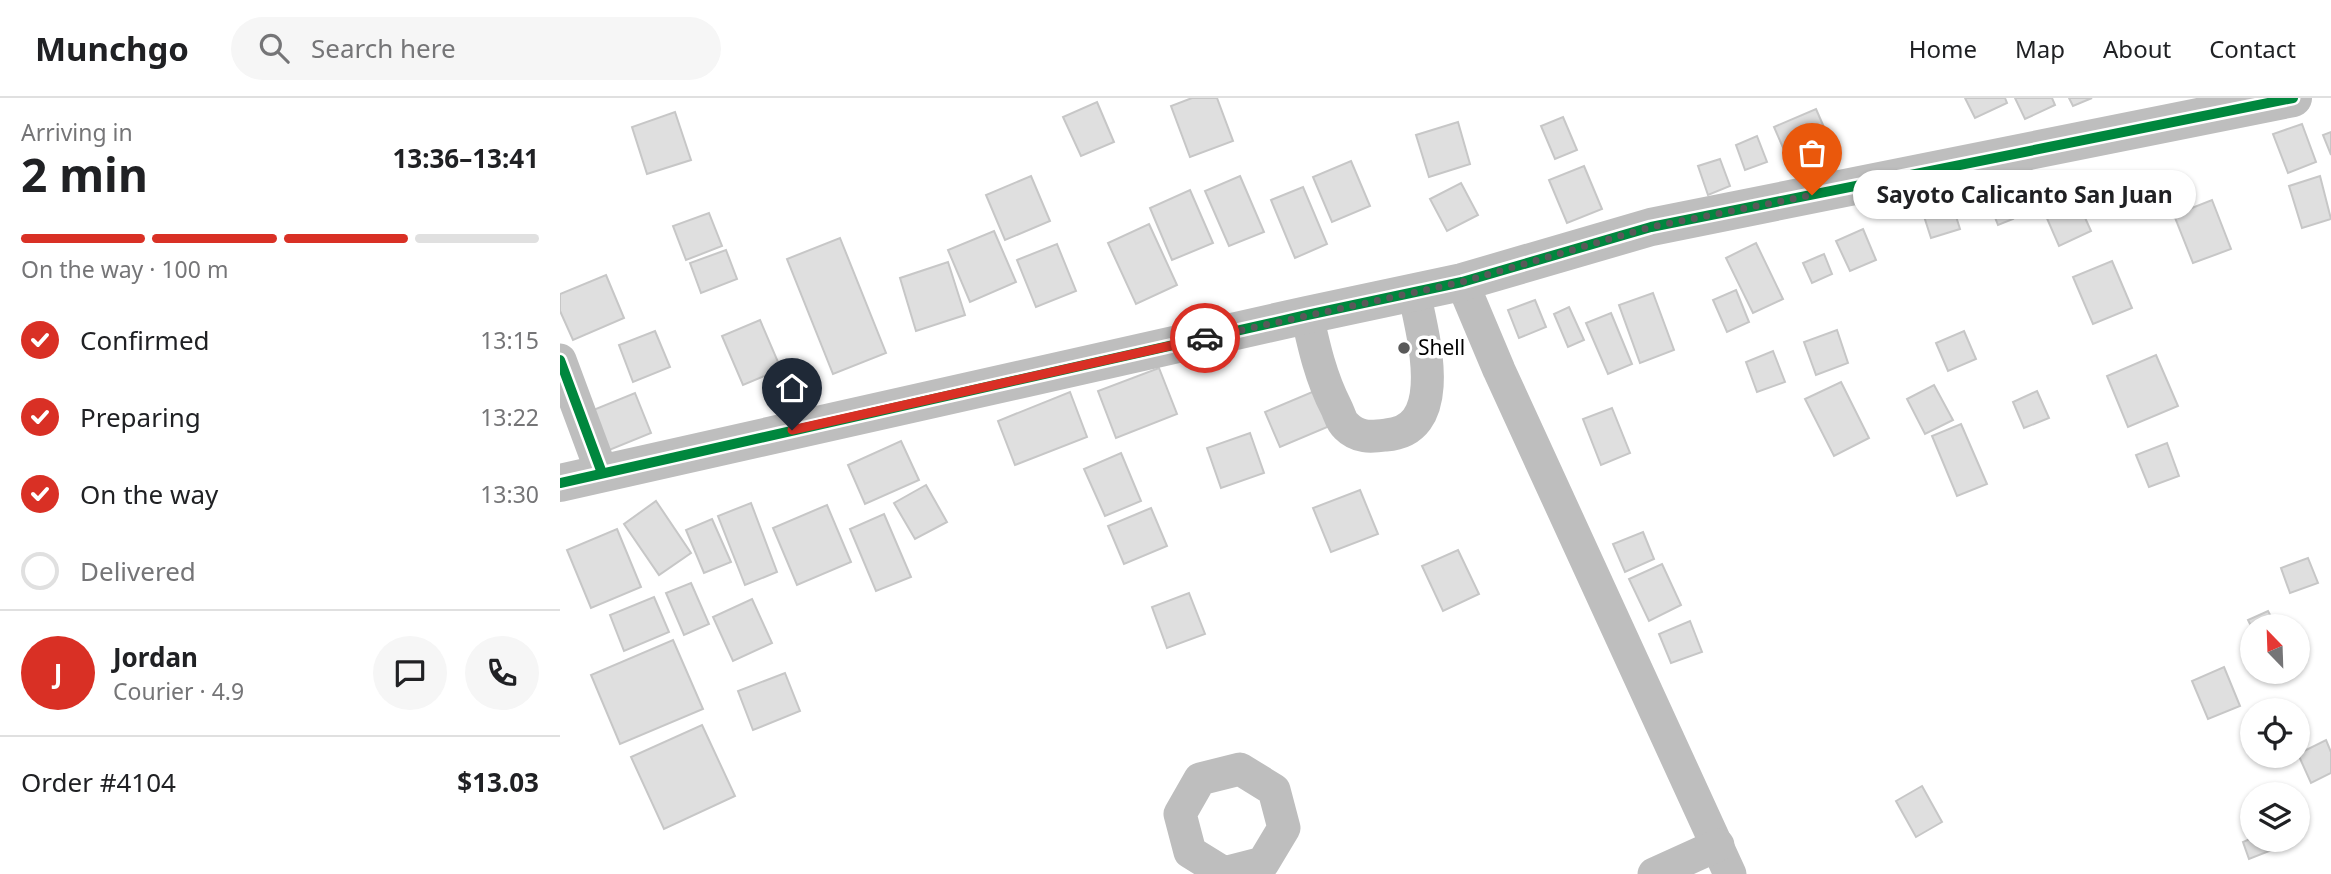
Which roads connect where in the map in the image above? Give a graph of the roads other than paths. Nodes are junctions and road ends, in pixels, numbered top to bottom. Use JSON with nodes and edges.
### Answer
{"nodes":[{"id":1,"x":2293,"y":98,"type":"edge"},
{"id":2,"x":1462,"y":282,"type":"junction"},
{"id":3,"x":1414,"y":292,"type":"junction"},
{"id":4,"x":1307,"y":315,"type":"junction"},
{"id":5,"x":560,"y":360,"type":"edge"},
{"id":6,"x":602,"y":473,"type":"junction"},
{"id":7,"x":560,"y":482,"type":"edge"},
{"id":8,"x":1724,"y":860,"type":"edge"},
{"id":9,"x":1654,"y":874,"type":"edge"}],
"edges":[{"from":1,"to":2,"type":"main road"},
{"from":2,"to":3,"type":"main road"},
{"from":2,"to":8,"type":"street"},
{"from":3,"to":4,"type":"main road"},
{"from":3,"to":4,"type":"street"},
{"from":4,"to":6,"type":"main road"},
{"from":5,"to":6,"type":"street"},
{"from":6,"to":7,"type":"main road"},
{"from":8,"to":9,"type":"street"}]}
